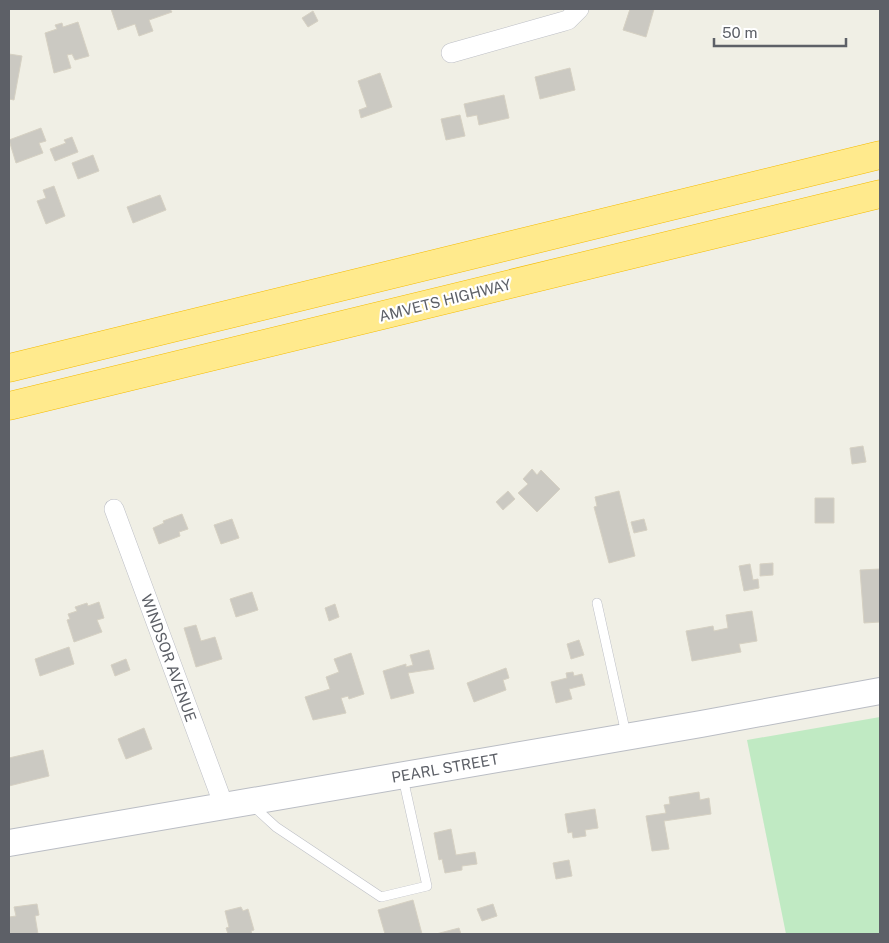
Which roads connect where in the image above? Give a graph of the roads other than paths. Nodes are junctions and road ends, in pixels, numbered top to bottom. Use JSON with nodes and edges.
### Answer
{"nodes":[{"id":1,"x":580,"y":9,"type":"edge"},
{"id":2,"x":451,"y":53,"type":"dead end"},
{"id":3,"x":880,"y":155,"type":"edge"},
{"id":4,"x":880,"y":194,"type":"edge"},
{"id":5,"x":9,"y":368,"type":"edge"},
{"id":6,"x":9,"y":406,"type":"edge"},
{"id":7,"x":114,"y":509,"type":"dead end"},
{"id":8,"x":598,"y":603,"type":"dead end"},
{"id":9,"x":880,"y":691,"type":"edge"},
{"id":10,"x":626,"y":737,"type":"junction"},
{"id":11,"x":403,"y":775,"type":"junction"},
{"id":12,"x":236,"y":804,"type":"junction"},
{"id":13,"x":9,"y":844,"type":"edge"}],
"edges":[{"from":1,"to":2,"type":"street"},
{"from":3,"to":5,"type":"highway"},
{"from":4,"to":6,"type":"highway","name":"AMVETS HIGHWAY"},
{"from":7,"to":12,"type":"street","name":"WINDSOR AVENUE"},
{"from":8,"to":10,"type":"lane"},
{"from":9,"to":10,"type":"street","name":"PEARL STREET"},
{"from":10,"to":11,"type":"street","name":"PEARL STREET"},
{"from":11,"to":12,"type":"street","name":"PEARL STREET"},
{"from":11,"to":12,"type":"lane"},
{"from":12,"to":13,"type":"street","name":"PEARL STREET"}]}
